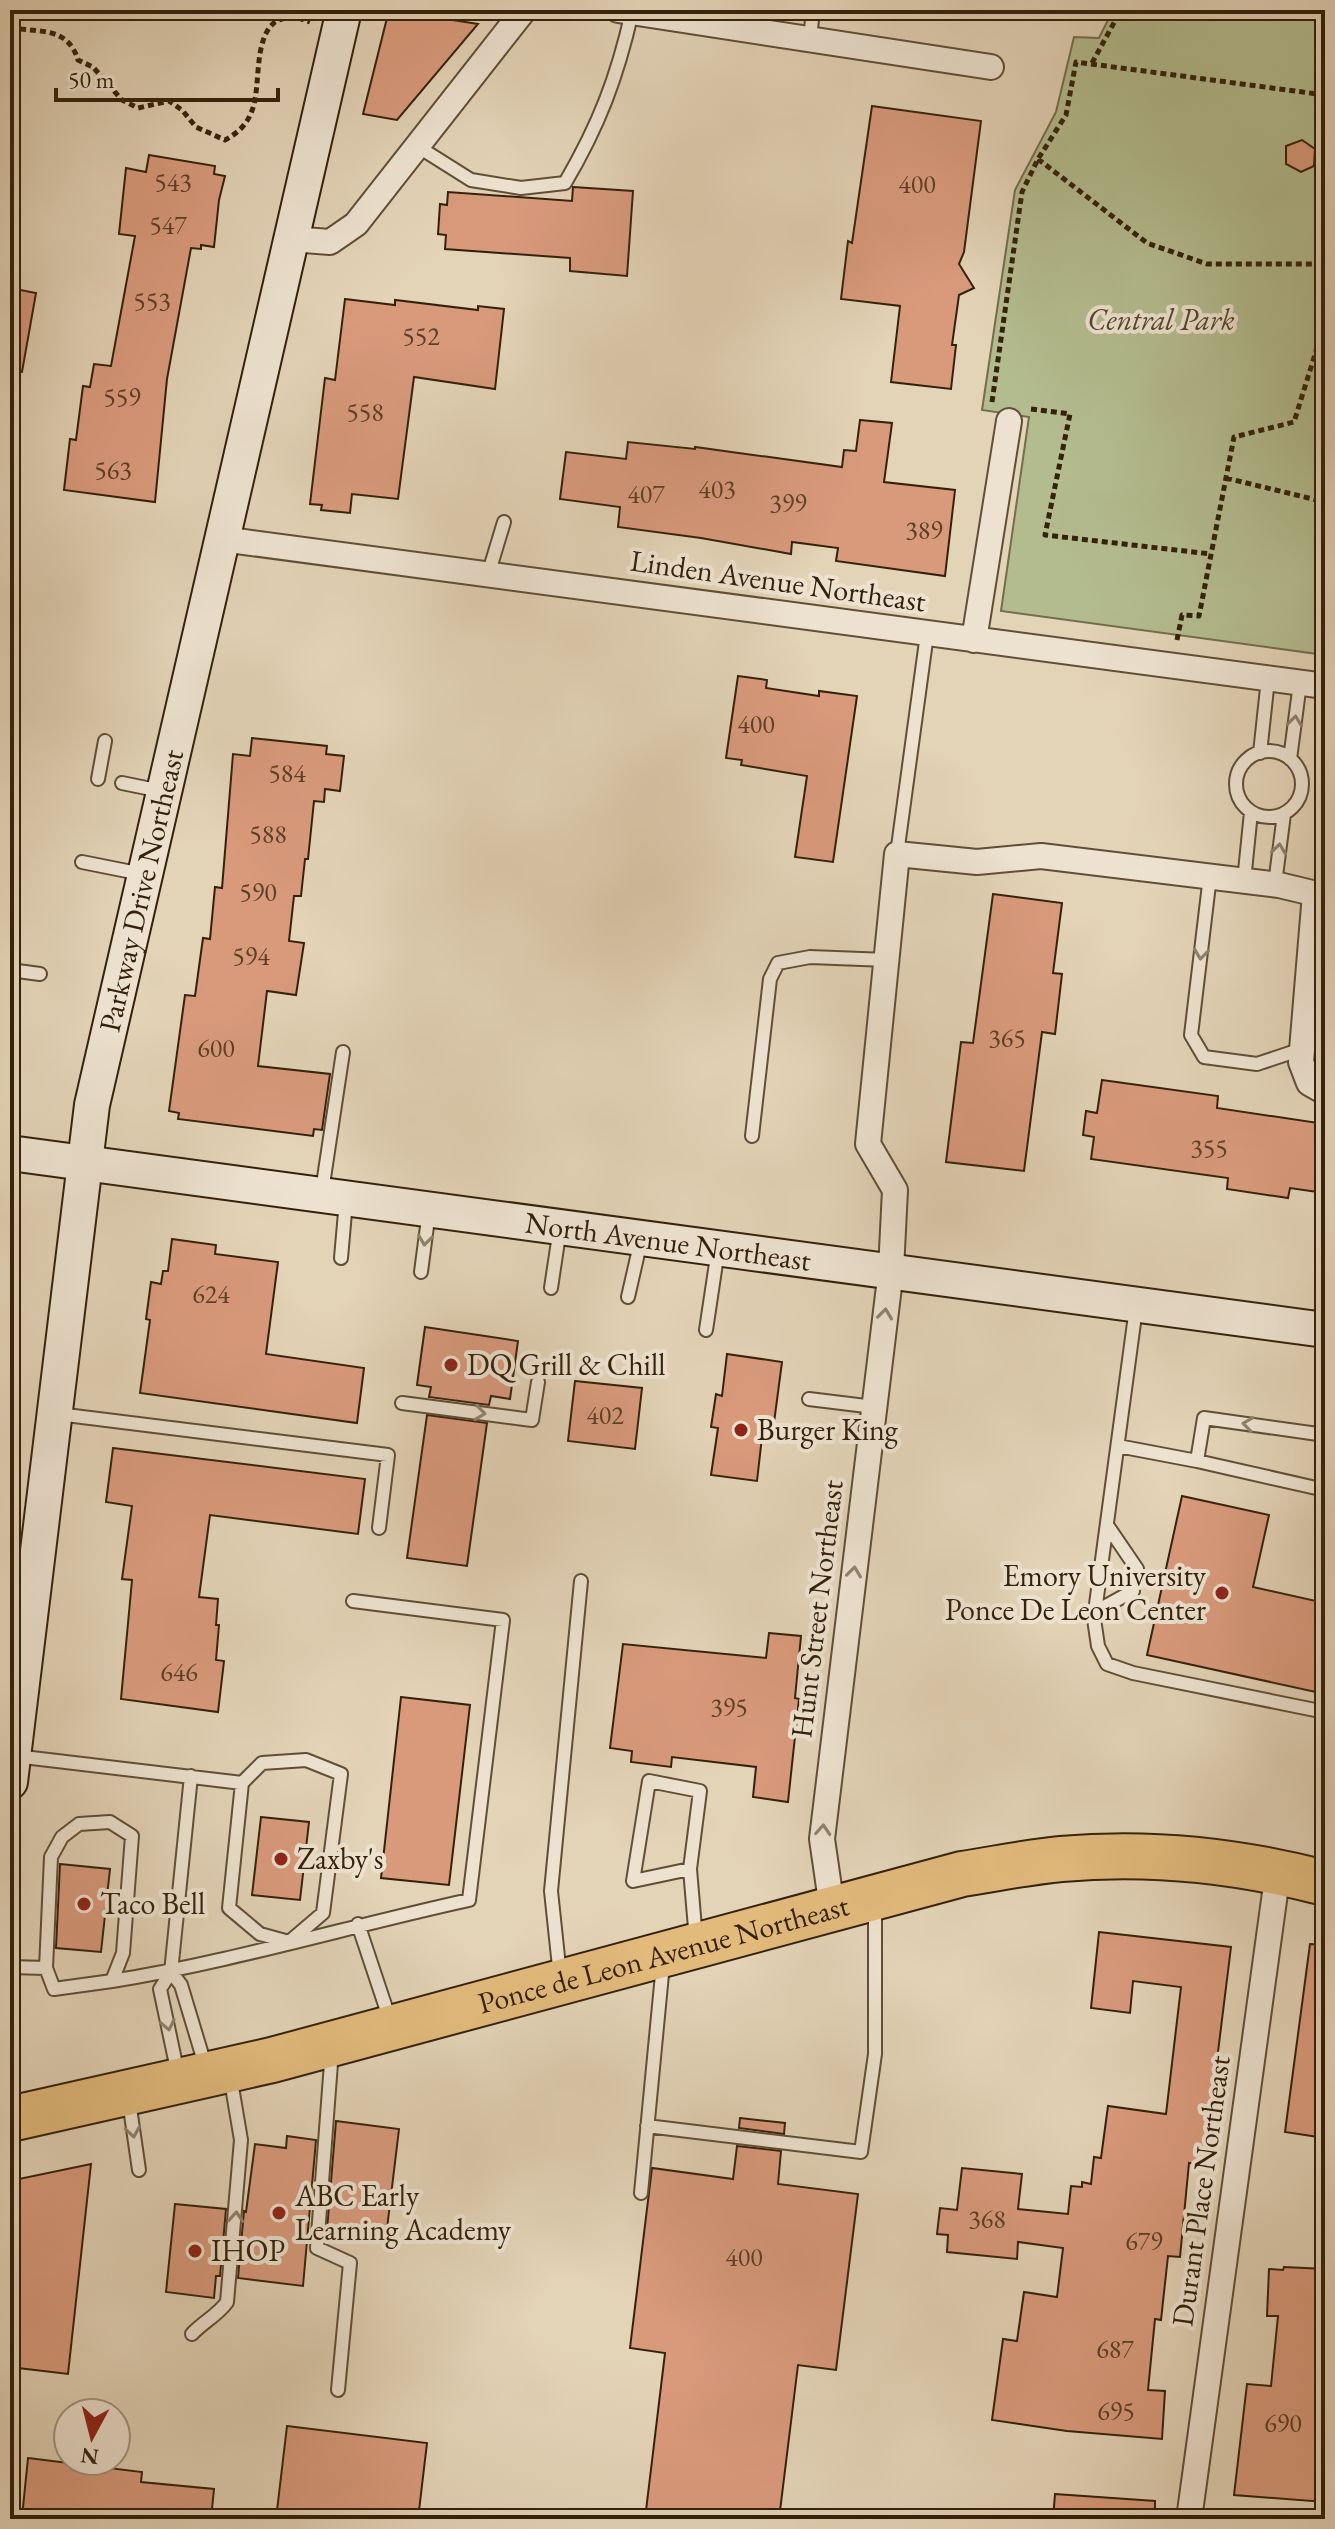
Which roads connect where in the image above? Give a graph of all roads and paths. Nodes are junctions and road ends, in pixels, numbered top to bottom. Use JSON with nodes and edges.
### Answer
{"nodes":[{"id":1,"x":344,"y":10,"type":"edge"},
{"id":2,"x":524,"y":10,"type":"edge"},
{"id":3,"x":813,"y":10,"type":"edge"},
{"id":4,"x":1121,"y":10,"type":"edge"},
{"id":5,"x":625,"y":11,"type":"edge"},
{"id":6,"x":734,"y":19,"type":"edge"},
{"id":7,"x":312,"y":24,"type":"dead end"},
{"id":8,"x":10,"y":28,"type":"edge"},
{"id":9,"x":810,"y":39,"type":"junction"},
{"id":10,"x":1092,"y":63,"type":"junction"},
{"id":11,"x":991,"y":67,"type":"dead end"},
{"id":12,"x":1325,"y":95,"type":"edge"},
{"id":13,"x":417,"y":146,"type":"junction"},
{"id":14,"x":1038,"y":159,"type":"junction"},
{"id":15,"x":291,"y":239,"type":"junction"},
{"id":16,"x":1325,"y":268,"type":"edge"},
{"id":17,"x":1325,"y":322,"type":"edge"},
{"id":18,"x":1013,"y":412,"type":"junction"},
{"id":19,"x":1226,"y":478,"type":"junction"},
{"id":20,"x":1325,"y":502,"type":"edge"},
{"id":21,"x":504,"y":522,"type":"dead end"},
{"id":22,"x":222,"y":539,"type":"junction"},
{"id":23,"x":1211,"y":554,"type":"junction"},
{"id":24,"x":488,"y":575,"type":"junction"},
{"id":25,"x":927,"y":634,"type":"junction"},
{"id":26,"x":974,"y":640,"type":"junction"},
{"id":27,"x":1177,"y":642,"type":"dead end"},
{"id":28,"x":1268,"y":679,"type":"junction"},
{"id":29,"x":1300,"y":683,"type":"junction"},
{"id":30,"x":1325,"y":686,"type":"edge"},
{"id":31,"x":105,"y":741,"type":"dead end"},
{"id":32,"x":1260,"y":753,"type":"junction"},
{"id":33,"x":1290,"y":759,"type":"junction"},
{"id":34,"x":98,"y":779,"type":"dead end"},
{"id":35,"x":122,"y":783,"type":"dead end"},
{"id":36,"x":164,"y":792,"type":"junction"},
{"id":37,"x":1251,"y":812,"type":"junction"},
{"id":38,"x":1284,"y":814,"type":"junction"},
{"id":39,"x":897,"y":854,"type":"junction"},
{"id":40,"x":82,"y":862,"type":"dead end"},
{"id":41,"x":145,"y":875,"type":"junction"},
{"id":42,"x":1210,"y":876,"type":"junction"},
{"id":43,"x":1244,"y":881,"type":"junction"},
{"id":44,"x":1275,"y":884,"type":"junction"},
{"id":45,"x":1320,"y":895,"type":"edge"},
{"id":46,"x":887,"y":960,"type":"junction"},
{"id":47,"x":10,"y":970,"type":"edge"},
{"id":48,"x":40,"y":974,"type":"dead end"},
{"id":49,"x":1302,"y":1049,"type":"junction"},
{"id":50,"x":343,"y":1052,"type":"dead end"},
{"id":51,"x":1325,"y":1092,"type":"edge"},
{"id":52,"x":752,"y":1136,"type":"dead end"},
{"id":53,"x":10,"y":1153,"type":"edge"},
{"id":54,"x":84,"y":1162,"type":"junction"},
{"id":55,"x":334,"y":1196,"type":"junction"},
{"id":56,"x":430,"y":1208,"type":"junction"},
{"id":57,"x":561,"y":1226,"type":"junction"},
{"id":58,"x":641,"y":1237,"type":"junction"},
{"id":59,"x":718,"y":1247,"type":"junction"},
{"id":60,"x":341,"y":1258,"type":"dead end"},
{"id":61,"x":891,"y":1270,"type":"junction"},
{"id":62,"x":421,"y":1272,"type":"dead end"},
{"id":63,"x":551,"y":1288,"type":"dead end"},
{"id":64,"x":628,"y":1297,"type":"dead end"},
{"id":65,"x":1137,"y":1304,"type":"junction"},
{"id":66,"x":706,"y":1330,"type":"dead end"},
{"id":67,"x":1325,"y":1330,"type":"edge"},
{"id":68,"x":538,"y":1382,"type":"dead end"},
{"id":69,"x":809,"y":1399,"type":"dead end"},
{"id":70,"x":402,"y":1403,"type":"dead end"},
{"id":71,"x":874,"y":1407,"type":"junction"},
{"id":72,"x":54,"y":1413,"type":"junction"},
{"id":73,"x":1325,"y":1435,"type":"edge"},
{"id":74,"x":1118,"y":1446,"type":"junction"},
{"id":75,"x":1197,"y":1461,"type":"junction"},
{"id":76,"x":1325,"y":1490,"type":"edge"},
{"id":77,"x":1107,"y":1525,"type":"junction"},
{"id":78,"x":379,"y":1528,"type":"dead end"},
{"id":79,"x":1137,"y":1569,"type":"dead end"},
{"id":80,"x":581,"y":1581,"type":"dead end"},
{"id":81,"x":1133,"y":1591,"type":"dead end"},
{"id":82,"x":353,"y":1601,"type":"dead end"},
{"id":83,"x":1095,"y":1612,"type":"junction"},
{"id":84,"x":1325,"y":1712,"type":"edge"},
{"id":85,"x":12,"y":1769,"type":"edge"},
{"id":86,"x":191,"y":1776,"type":"junction"},
{"id":87,"x":242,"y":1783,"type":"junction"},
{"id":88,"x":690,"y":1869,"type":"junction"},
{"id":89,"x":1278,"y":1871,"type":"junction"},
{"id":90,"x":1325,"y":1883,"type":"edge"},
{"id":91,"x":875,"y":1897,"type":"junction"},
{"id":92,"x":832,"y":1908,"type":"junction"},
{"id":93,"x":358,"y":1924,"type":"junction"},
{"id":94,"x":289,"y":1942,"type":"junction"},
{"id":95,"x":680,"y":1949,"type":"junction"},
{"id":96,"x":10,"y":1967,"type":"edge"},
{"id":97,"x":46,"y":1968,"type":"junction"},
{"id":98,"x":171,"y":1972,"type":"junction"},
{"id":99,"x":112,"y":1981,"type":"junction"},
{"id":100,"x":561,"y":1981,"type":"junction"},
{"id":101,"x":393,"y":2027,"type":"junction"},
{"id":102,"x":332,"y":2043,"type":"junction"},
{"id":103,"x":206,"y":2075,"type":"junction"},
{"id":104,"x":127,"y":2094,"type":"junction"},
{"id":105,"x":10,"y":2119,"type":"edge"},
{"id":106,"x":647,"y":2126,"type":"junction"},
{"id":107,"x":139,"y":2170,"type":"dead end"},
{"id":108,"x":641,"y":2193,"type":"dead end"},
{"id":109,"x":192,"y":2334,"type":"dead end"},
{"id":110,"x":338,"y":2390,"type":"dead end"},
{"id":111,"x":1189,"y":2519,"type":"edge"}],
"edges":[{"from":1,"to":15,"type":"street","name":"Parkway Drive Northeast"},
{"from":2,"to":13,"type":"street"},
{"from":3,"to":9,"type":"lane"},
{"from":4,"to":10,"type":"path"},
{"from":5,"to":6,"type":"street"},
{"from":5,"to":13,"type":"lane"},
{"from":6,"to":9,"type":"street"},
{"from":7,"to":8,"type":"path"},
{"from":9,"to":11,"type":"street"},
{"from":10,"to":12,"type":"path"},
{"from":10,"to":14,"type":"path"},
{"from":13,"to":15,"type":"street"},
{"from":14,"to":16,"type":"path"},
{"from":14,"to":18,"type":"path"},
{"from":15,"to":22,"type":"street","name":"Parkway Drive Northeast"},
{"from":17,"to":19,"type":"path"},
{"from":18,"to":23,"type":"path"},
{"from":18,"to":26,"type":"street"},
{"from":19,"to":20,"type":"path"},
{"from":19,"to":23,"type":"path"},
{"from":21,"to":24,"type":"lane"},
{"from":22,"to":24,"type":"street","name":"Linden Avenue Northeast"},
{"from":22,"to":36,"type":"street","name":"Parkway Drive Northeast"},
{"from":23,"to":27,"type":"path"},
{"from":24,"to":25,"type":"street","name":"Linden Avenue Northeast"},
{"from":25,"to":26,"type":"street","name":"Linden Avenue Northeast"},
{"from":25,"to":39,"type":"lane"},
{"from":26,"to":28,"type":"street","name":"Linden Avenue Northeast"},
{"from":28,"to":29,"type":"street","name":"Linden Avenue Northeast"},
{"from":28,"to":32,"type":"lane"},
{"from":29,"to":30,"type":"street","name":"Linden Avenue Northeast"},
{"from":33,"to":29,"type":"lane","one_way":true},
{"from":31,"to":34,"type":"lane"},
{"from":32,"to":33,"type":"lane"},
{"from":32,"to":37,"type":"lane"},
{"from":33,"to":38,"type":"lane"},
{"from":35,"to":36,"type":"lane"},
{"from":36,"to":41,"type":"street","name":"Parkway Drive Northeast"},
{"from":37,"to":38,"type":"lane"},
{"from":37,"to":43,"type":"lane"},
{"from":44,"to":38,"type":"lane","one_way":true},
{"from":39,"to":42,"type":"street"},
{"from":39,"to":46,"type":"street","name":"Hunt Street Northeast"},
{"from":40,"to":41,"type":"lane"},
{"from":41,"to":54,"type":"street","name":"Parkway Drive Northeast"},
{"from":42,"to":43,"type":"street"},
{"from":42,"to":49,"type":"lane","one_way":true},
{"from":43,"to":44,"type":"street"},
{"from":44,"to":45,"type":"street"},
{"from":45,"to":49,"type":"street"},
{"from":46,"to":52,"type":"lane"},
{"from":46,"to":61,"type":"street","name":"Hunt Street Northeast"},
{"from":47,"to":48,"type":"lane"},
{"from":49,"to":51,"type":"street"},
{"from":50,"to":55,"type":"lane"},
{"from":53,"to":54,"type":"street","name":"North Avenue Northeast"},
{"from":54,"to":55,"type":"street","name":"North Avenue Northeast"},
{"from":54,"to":72,"type":"street","name":"Parkway Drive Northeast"},
{"from":55,"to":56,"type":"street","name":"North Avenue Northeast"},
{"from":55,"to":60,"type":"lane"},
{"from":56,"to":57,"type":"street","name":"North Avenue Northeast"},
{"from":56,"to":62,"type":"lane","one_way":true},
{"from":57,"to":58,"type":"street","name":"North Avenue Northeast"},
{"from":57,"to":63,"type":"lane"},
{"from":58,"to":59,"type":"street","name":"North Avenue Northeast"},
{"from":58,"to":64,"type":"lane"},
{"from":59,"to":61,"type":"street","name":"North Avenue Northeast"},
{"from":59,"to":66,"type":"lane"},
{"from":61,"to":65,"type":"street","name":"North Avenue Northeast"},
{"from":71,"to":61,"type":"street","name":"Hunt Street Northeast","one_way":true},
{"from":65,"to":67,"type":"street","name":"North Avenue Northeast"},
{"from":65,"to":74,"type":"lane"},
{"from":70,"to":68,"type":"lane","one_way":true},
{"from":69,"to":71,"type":"lane"},
{"from":92,"to":71,"type":"street","name":"Hunt Street Northeast","one_way":true},
{"from":72,"to":78,"type":"lane"},
{"from":72,"to":85,"type":"street","name":"Parkway Drive Northeast"},
{"from":73,"to":75,"type":"lane","one_way":true},
{"from":74,"to":75,"type":"lane"},
{"from":74,"to":77,"type":"lane"},
{"from":75,"to":76,"type":"lane"},
{"from":77,"to":79,"type":"lane"},
{"from":77,"to":83,"type":"lane"},
{"from":80,"to":100,"type":"lane"},
{"from":81,"to":83,"type":"lane"},
{"from":82,"to":93,"type":"lane"},
{"from":83,"to":84,"type":"lane"},
{"from":85,"to":86,"type":"lane"},
{"from":86,"to":87,"type":"lane"},
{"from":86,"to":98,"type":"lane"},
{"from":87,"to":94,"type":"lane"},
{"from":87,"to":94,"type":"lane"},
{"from":88,"to":88,"type":"lane"},
{"from":88,"to":95,"type":"lane"},
{"from":89,"to":90,"type":"highway","name":"Ponce de Leon Avenue Northeast"},
{"from":89,"to":91,"type":"highway","name":"Ponce de Leon Avenue Northeast"},
{"from":89,"to":111,"type":"street","name":"Durant Place Northeast"},
{"from":91,"to":92,"type":"highway","name":"Ponce de Leon Avenue Northeast"},
{"from":91,"to":106,"type":"lane"},
{"from":92,"to":95,"type":"highway","name":"Ponce de Leon Avenue Northeast"},
{"from":93,"to":94,"type":"lane"},
{"from":93,"to":101,"type":"lane"},
{"from":94,"to":98,"type":"lane"},
{"from":95,"to":100,"type":"highway","name":"Ponce de Leon Avenue Northeast"},
{"from":95,"to":106,"type":"lane"},
{"from":96,"to":97,"type":"lane"},
{"from":97,"to":99,"type":"lane"},
{"from":97,"to":99,"type":"lane"},
{"from":98,"to":99,"type":"lane"},
{"from":98,"to":103,"type":"lane"},
{"from":98,"to":103,"type":"lane","one_way":true},
{"from":100,"to":101,"type":"highway","name":"Ponce de Leon Avenue Northeast"},
{"from":101,"to":102,"type":"highway","name":"Ponce de Leon Avenue Northeast"},
{"from":102,"to":103,"type":"highway","name":"Ponce de Leon Avenue Northeast"},
{"from":102,"to":110,"type":"lane"},
{"from":103,"to":104,"type":"highway","name":"Ponce de Leon Avenue Northeast"},
{"from":109,"to":103,"type":"lane","one_way":true},
{"from":104,"to":105,"type":"highway","name":"Ponce de Leon Avenue Northeast"},
{"from":104,"to":107,"type":"lane","one_way":true},
{"from":106,"to":108,"type":"lane"}]}
